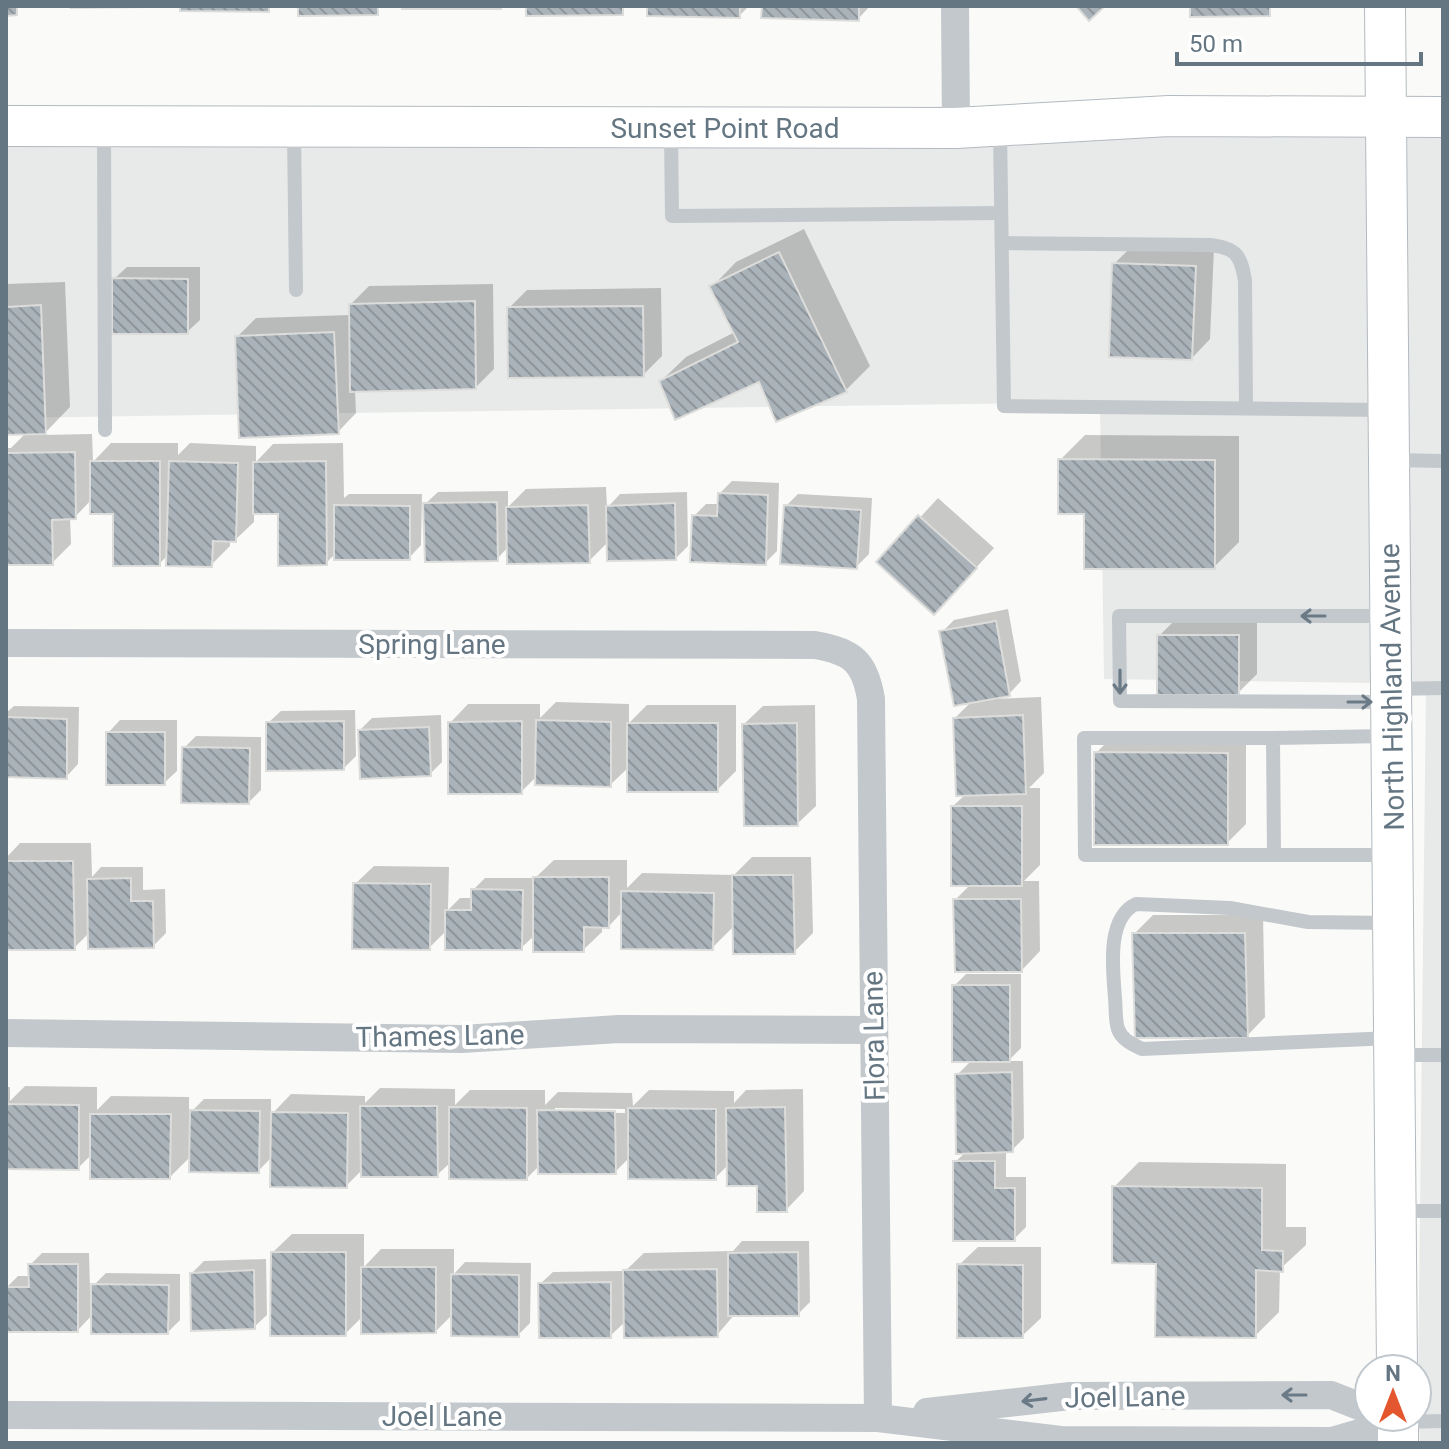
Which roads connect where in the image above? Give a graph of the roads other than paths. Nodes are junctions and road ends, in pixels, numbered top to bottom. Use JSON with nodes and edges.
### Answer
{"nodes":[{"id":1,"x":955,"y":6,"type":"edge"},
{"id":2,"x":1385,"y":6,"type":"edge"},
{"id":3,"x":1386,"y":116,"type":"junction"},
{"id":4,"x":1443,"y":117,"type":"edge"},
{"id":5,"x":6,"y":126,"type":"edge"},
{"id":6,"x":104,"y":127,"type":"junction"},
{"id":7,"x":294,"y":127,"type":"junction"},
{"id":8,"x":671,"y":127,"type":"junction"},
{"id":9,"x":1000,"y":127,"type":"junction"},
{"id":10,"x":956,"y":128,"type":"junction"},
{"id":11,"x":1001,"y":213,"type":"junction"},
{"id":12,"x":1002,"y":243,"type":"junction"},
{"id":13,"x":296,"y":290,"type":"dead end"},
{"id":14,"x":1246,"y":408,"type":"junction"},
{"id":15,"x":1388,"y":410,"type":"junction"},
{"id":16,"x":105,"y":430,"type":"dead end"},
{"id":17,"x":1390,"y":460,"type":"junction"},
{"id":18,"x":1443,"y":461,"type":"edge"},
{"id":19,"x":1391,"y":616,"type":"junction"},
{"id":20,"x":6,"y":643,"type":"edge"},
{"id":21,"x":854,"y":659,"type":"joint"},
{"id":22,"x":1443,"y":688,"type":"edge"},
{"id":23,"x":1392,"y":709,"type":"junction"},
{"id":24,"x":1273,"y":738,"type":"junction"},
{"id":25,"x":1274,"y":855,"type":"junction"},
{"id":26,"x":1393,"y":855,"type":"junction"},
{"id":27,"x":1394,"y":923,"type":"junction"},
{"id":28,"x":873,"y":1030,"type":"junction"},
{"id":29,"x":6,"y":1033,"type":"edge"},
{"id":30,"x":1395,"y":1047,"type":"junction"},
{"id":31,"x":1443,"y":1055,"type":"edge"},
{"id":32,"x":1396,"y":1211,"type":"junction"},
{"id":33,"x":1443,"y":1211,"type":"edge"},
{"id":34,"x":1397,"y":1353,"type":"edge"},
{"id":35,"x":1353,"y":1405,"type":"edge"},
{"id":36,"x":6,"y":1415,"type":"edge"},
{"id":37,"x":878,"y":1418,"type":"junction"},
{"id":38,"x":161,"y":1429,"type":"edge"},
{"id":39,"x":1356,"y":1433,"type":"edge"},
{"id":40,"x":1114,"y":1442,"type":"edge"}],
"edges":[{"from":1,"to":10,"type":"street"},
{"from":2,"to":3,"type":"main road","name":"North Highland Avenue"},
{"from":3,"to":4,"type":"main road","name":"Sunset Point Road"},
{"from":3,"to":9,"type":"main road","name":"Sunset Point Road"},
{"from":3,"to":15,"type":"main road","name":"North Highland Avenue"},
{"from":5,"to":6,"type":"main road","name":"Sunset Point Road"},
{"from":6,"to":7,"type":"main road","name":"Sunset Point Road"},
{"from":6,"to":16,"type":"lane"},
{"from":7,"to":8,"type":"main road","name":"Sunset Point Road"},
{"from":7,"to":13,"type":"lane"},
{"from":8,"to":10,"type":"main road","name":"Sunset Point Road"},
{"from":8,"to":11,"type":"lane"},
{"from":9,"to":10,"type":"main road","name":"Sunset Point Road"},
{"from":9,"to":11,"type":"lane"},
{"from":11,"to":12,"type":"lane"},
{"from":12,"to":14,"type":"lane"},
{"from":12,"to":14,"type":"lane"},
{"from":14,"to":15,"type":"lane"},
{"from":15,"to":17,"type":"main road","name":"North Highland Avenue"},
{"from":17,"to":18,"type":"lane"},
{"from":17,"to":19,"type":"main road","name":"North Highland Avenue"},
{"from":19,"to":23,"type":"main road","name":"North Highland Avenue"},
{"from":19,"to":23,"type":"lane","one_way":true},
{"from":20,"to":21,"type":"street","name":"Spring Lane"},
{"from":21,"to":28,"type":"street","name":"Flora Lane"},
{"from":22,"to":23,"type":"lane"},
{"from":23,"to":24,"type":"lane"},
{"from":23,"to":26,"type":"main road","name":"North Highland Avenue"},
{"from":24,"to":25,"type":"lane"},
{"from":24,"to":25,"type":"lane"},
{"from":25,"to":26,"type":"lane"},
{"from":26,"to":27,"type":"main road","name":"North Highland Avenue"},
{"from":27,"to":30,"type":"main road","name":"North Highland Avenue"},
{"from":27,"to":30,"type":"lane"},
{"from":28,"to":29,"type":"street","name":"Thames Lane"},
{"from":28,"to":37,"type":"street","name":"Flora Lane"},
{"from":30,"to":31,"type":"lane"},
{"from":30,"to":32,"type":"main road","name":"North Highland Avenue"},
{"from":32,"to":33,"type":"lane"},
{"from":32,"to":34,"type":"main road","name":"North Highland Avenue"},
{"from":35,"to":37,"type":"street","name":"Joel Lane","one_way":true},
{"from":36,"to":38,"type":"street","name":"Joel Lane"},
{"from":37,"to":38,"type":"street","name":"Joel Lane"},
{"from":37,"to":40,"type":"street","name":"Joel Lane"},
{"from":39,"to":40,"type":"street","name":"Joel Lane"}]}
